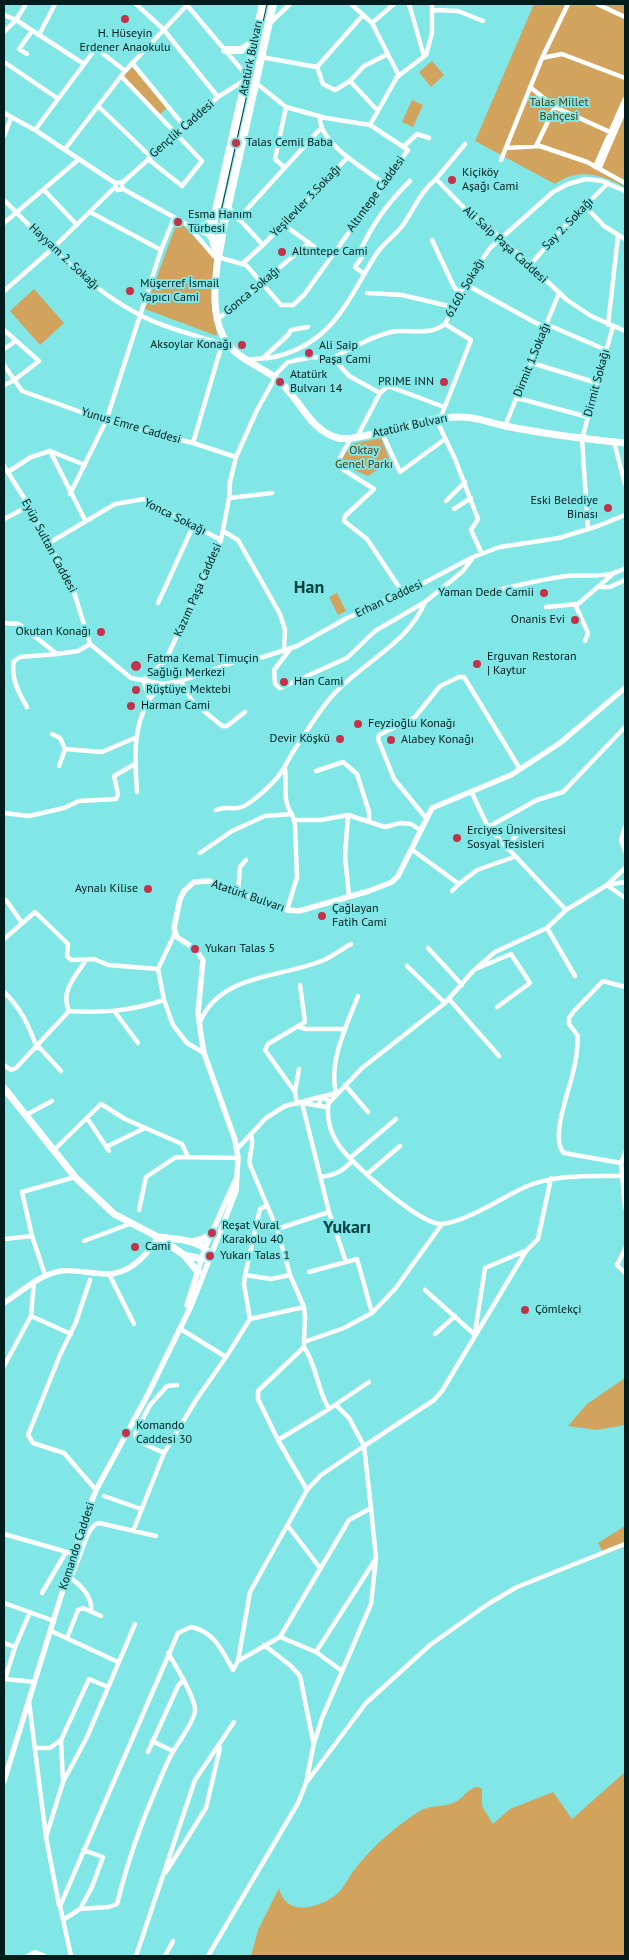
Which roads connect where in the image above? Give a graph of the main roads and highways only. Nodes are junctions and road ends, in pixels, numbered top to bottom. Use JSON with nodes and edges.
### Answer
{"nodes":[{"id":1,"x":263,"y":4,"type":"edge"},
{"id":2,"x":274,"y":4,"type":"edge"},
{"id":3,"x":254,"y":42,"type":"junction"},
{"id":4,"x":225,"y":50,"type":"road end"},
{"id":5,"x":212,"y":233,"type":"junction"},
{"id":6,"x":222,"y":234,"type":"junction"},
{"id":7,"x":218,"y":258,"type":"junction"},
{"id":8,"x":625,"y":443,"type":"edge"},
{"id":9,"x":4,"y":1088,"type":"edge"},
{"id":10,"x":212,"y":1233,"type":"road end"},
{"id":11,"x":158,"y":1237,"type":"junction"},
{"id":12,"x":192,"y":1242,"type":"junction"},
{"id":13,"x":184,"y":1255,"type":"junction"},
{"id":14,"x":198,"y":1272,"type":"road end"}],
"edges":[{"from":1,"to":3,"type":"main road","name":"Atatürk Bulvarı"},
{"from":2,"to":6,"type":"main road","name":"Atatürk Bulvarı"},
{"from":3,"to":4,"type":"main road"},
{"from":3,"to":5,"type":"main road","name":"Atatürk Bulvarı"},
{"from":5,"to":6,"type":"main road"},
{"from":5,"to":7,"type":"main road","name":"Atatürk Bulvarı"},
{"from":6,"to":7,"type":"main road","name":"Atatürk Bulvarı"},
{"from":7,"to":8,"type":"main road","name":"Atatürk Bulvarı"},
{"from":9,"to":11,"type":"main road"},
{"from":10,"to":12,"type":"main road"},
{"from":11,"to":12,"type":"main road"},
{"from":11,"to":13,"type":"main road"},
{"from":12,"to":13,"type":"main road"},
{"from":13,"to":14,"type":"main road"}]}
